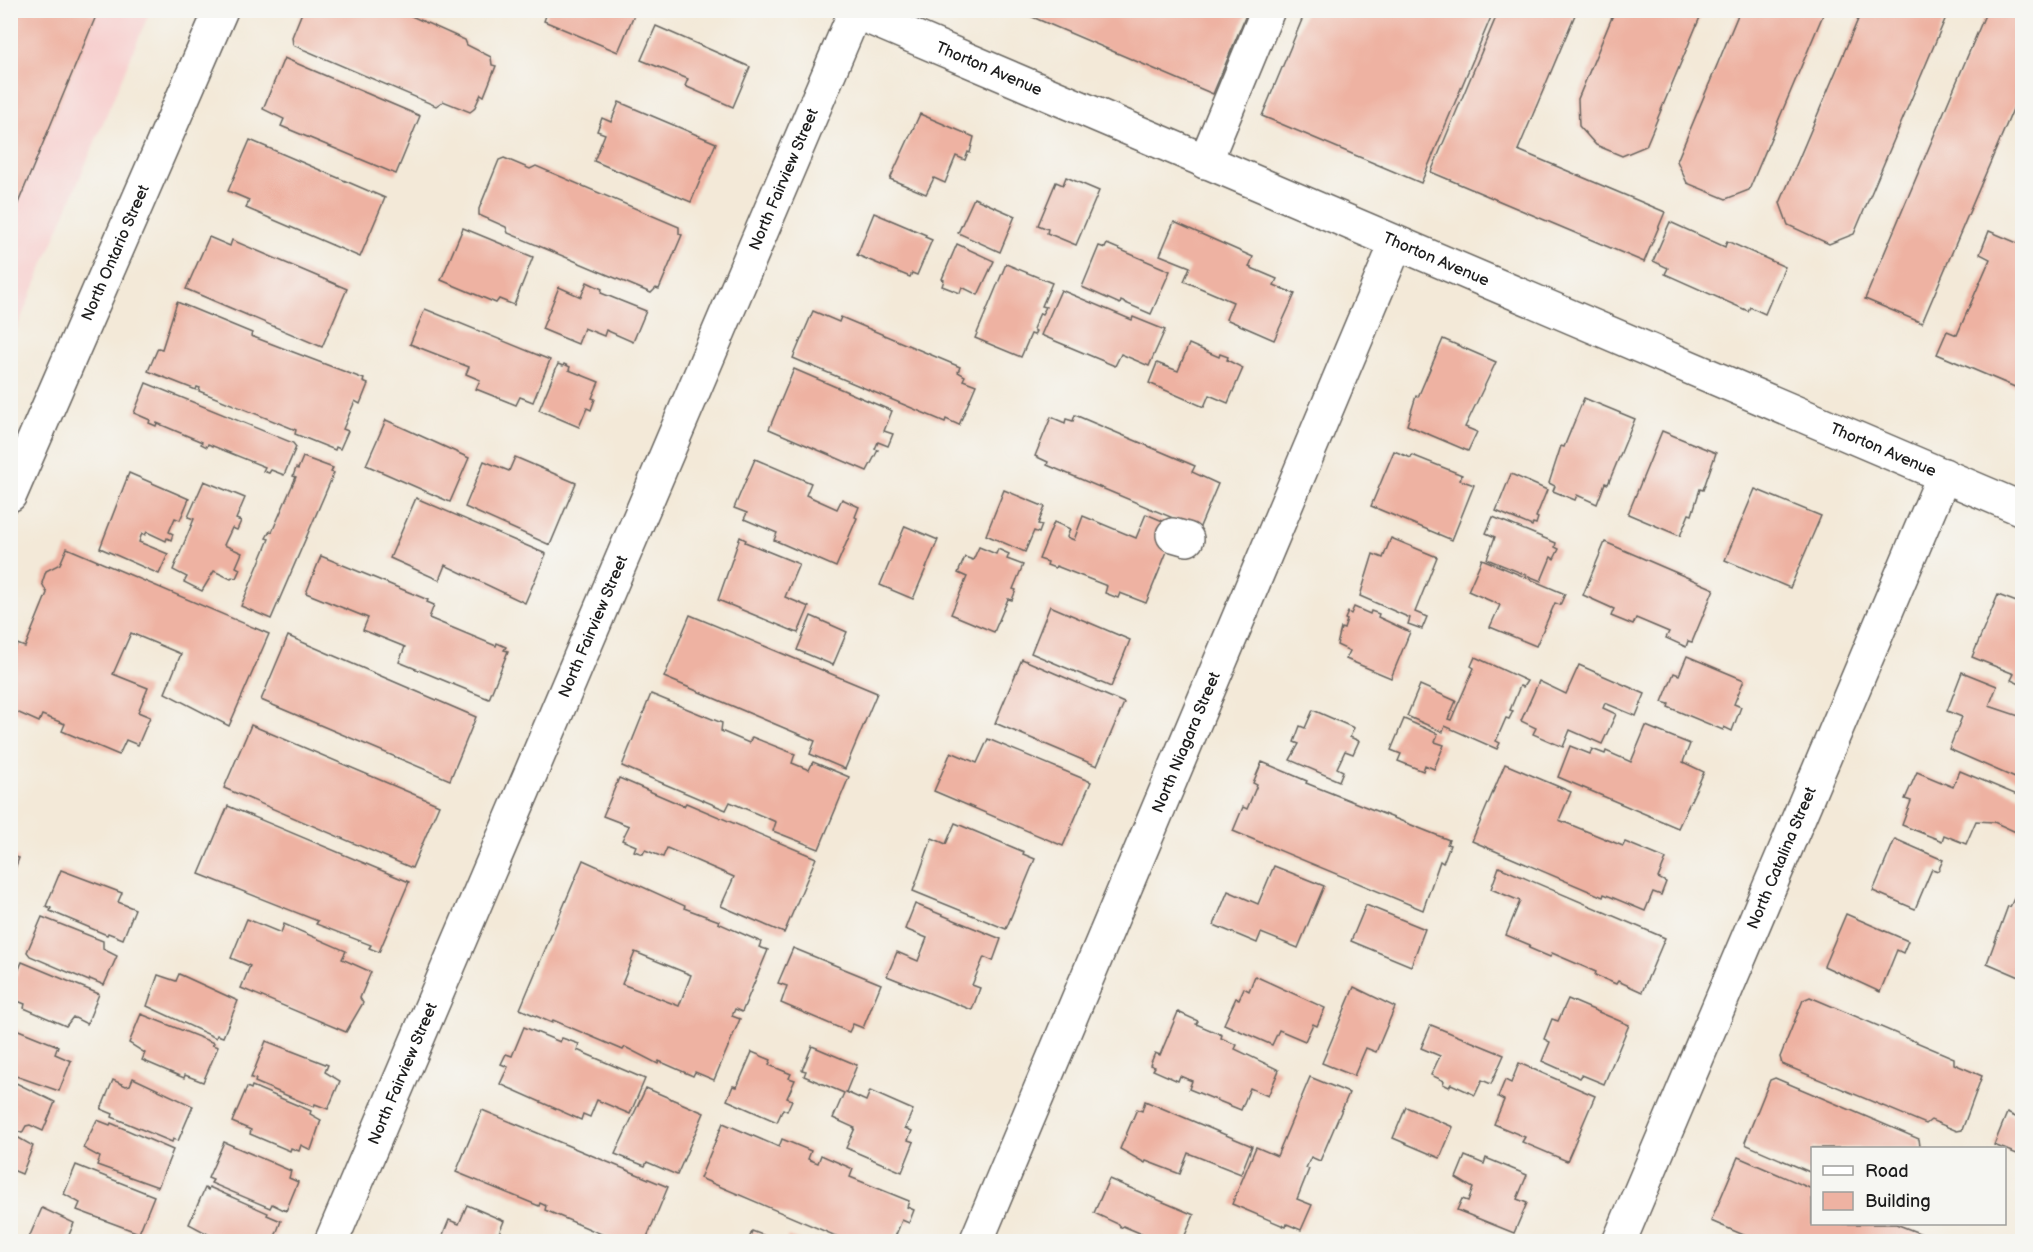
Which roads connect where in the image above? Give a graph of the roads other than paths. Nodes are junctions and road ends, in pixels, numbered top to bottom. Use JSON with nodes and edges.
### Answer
{"nodes":[{"id":1,"x":221,"y":10,"type":"edge"},
{"id":2,"x":1268,"y":10,"type":"edge"},
{"id":3,"x":853,"y":11,"type":"edge"},
{"id":4,"x":1205,"y":162,"type":"junction"},
{"id":5,"x":1396,"y":244,"type":"junction"},
{"id":6,"x":1944,"y":475,"type":"junction"},
{"id":7,"x":10,"y":495,"type":"edge"},
{"id":8,"x":2022,"y":509,"type":"edge"},
{"id":9,"x":331,"y":1242,"type":"edge"},
{"id":10,"x":976,"y":1242,"type":"edge"},
{"id":11,"x":1619,"y":1242,"type":"edge"}],
"edges":[{"from":1,"to":7,"type":"street","name":"North Ontario Street"},
{"from":2,"to":4,"type":"street"},
{"from":3,"to":4,"type":"street","name":"Thorton Avenue"},
{"from":3,"to":9,"type":"street","name":"North Fairview Street"},
{"from":4,"to":5,"type":"street","name":"Thorton Avenue"},
{"from":5,"to":6,"type":"street","name":"Thorton Avenue"},
{"from":5,"to":10,"type":"street","name":"North Niagara Street"},
{"from":6,"to":8,"type":"street","name":"Thorton Avenue"},
{"from":6,"to":11,"type":"street","name":"North Catalina Street"}]}
